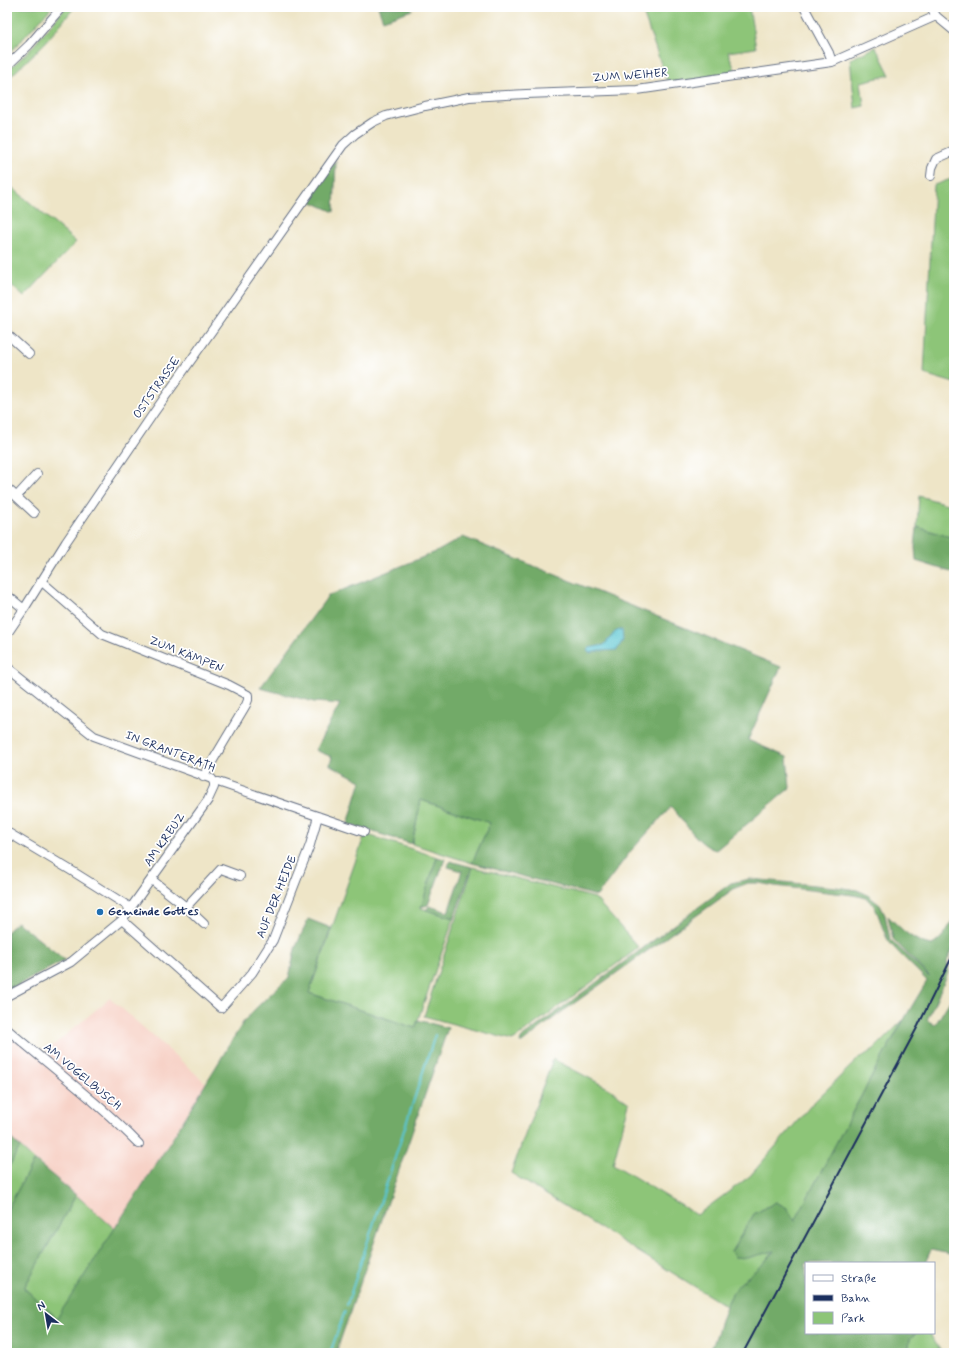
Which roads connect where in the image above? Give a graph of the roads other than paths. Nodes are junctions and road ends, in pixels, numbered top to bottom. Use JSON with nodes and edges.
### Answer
{"nodes":[{"id":1,"x":62,"y":7,"type":"edge"},
{"id":2,"x":804,"y":7,"type":"edge"},
{"id":3,"x":931,"y":7,"type":"edge"},
{"id":4,"x":936,"y":16,"type":"junction"},
{"id":5,"x":954,"y":31,"type":"edge"},
{"id":6,"x":832,"y":62,"type":"junction"},
{"id":7,"x":7,"y":66,"type":"edge"},
{"id":8,"x":954,"y":151,"type":"edge"},
{"id":9,"x":333,"y":159,"type":"joint"},
{"id":10,"x":931,"y":176,"type":"dead end"},
{"id":11,"x":7,"y":334,"type":"edge"},
{"id":12,"x":29,"y":354,"type":"dead end"},
{"id":13,"x":37,"y":474,"type":"dead end"},
{"id":14,"x":7,"y":488,"type":"edge"},
{"id":15,"x":17,"y":496,"type":"junction"},
{"id":16,"x":34,"y":513,"type":"dead end"},
{"id":17,"x":40,"y":581,"type":"junction"},
{"id":18,"x":7,"y":595,"type":"edge"},
{"id":19,"x":24,"y":609,"type":"junction"},
{"id":20,"x":7,"y":634,"type":"edge"},
{"id":21,"x":7,"y":666,"type":"edge"},
{"id":22,"x":203,"y":777,"type":"junction"},
{"id":23,"x":214,"y":783,"type":"junction"},
{"id":24,"x":318,"y":816,"type":"junction"},
{"id":25,"x":7,"y":832,"type":"edge"},
{"id":26,"x":364,"y":832,"type":"dead end"},
{"id":27,"x":240,"y":876,"type":"dead end"},
{"id":28,"x":152,"y":880,"type":"junction"},
{"id":29,"x":132,"y":908,"type":"junction"},
{"id":30,"x":186,"y":908,"type":"junction"},
{"id":31,"x":122,"y":920,"type":"junction"},
{"id":32,"x":204,"y":924,"type":"dead end"},
{"id":33,"x":7,"y":996,"type":"edge"},
{"id":34,"x":7,"y":1029,"type":"edge"},
{"id":35,"x":139,"y":1144,"type":"dead end"}],
"edges":[{"from":1,"to":7,"type":"street"},
{"from":2,"to":6,"type":"street"},
{"from":3,"to":4,"type":"street"},
{"from":4,"to":5,"type":"street"},
{"from":4,"to":6,"type":"street","name":"ZUM WEIHER"},
{"from":6,"to":9,"type":"street","name":"ZUM WEIHER"},
{"from":8,"to":10,"type":"street"},
{"from":9,"to":17,"type":"street","name":"OSTSTRASSE"},
{"from":11,"to":12,"type":"street"},
{"from":13,"to":15,"type":"street"},
{"from":14,"to":15,"type":"street"},
{"from":15,"to":16,"type":"street"},
{"from":17,"to":19,"type":"street","name":"OSTSTRASSE"},
{"from":17,"to":22,"type":"street","name":"ZUM KÄMPEN"},
{"from":18,"to":19,"type":"street"},
{"from":19,"to":20,"type":"street","name":"OSTSTRASSE"},
{"from":21,"to":22,"type":"street","name":"IN GRANTERATH"},
{"from":22,"to":23,"type":"street","name":"IN GRANTERATH"},
{"from":23,"to":24,"type":"street","name":"IN GRANTERATH"},
{"from":23,"to":28,"type":"street","name":"AM KREUZ"},
{"from":24,"to":26,"type":"street","name":"IN GRANTERATH"},
{"from":24,"to":31,"type":"street","name":"AUF DER HEIDE"},
{"from":25,"to":29,"type":"street"},
{"from":27,"to":30,"type":"street"},
{"from":28,"to":29,"type":"street","name":"AM KREUZ"},
{"from":28,"to":30,"type":"street"},
{"from":29,"to":31,"type":"street"},
{"from":30,"to":32,"type":"street"},
{"from":31,"to":33,"type":"street"},
{"from":34,"to":35,"type":"street","name":"AM VOGELBUSCH"}]}
